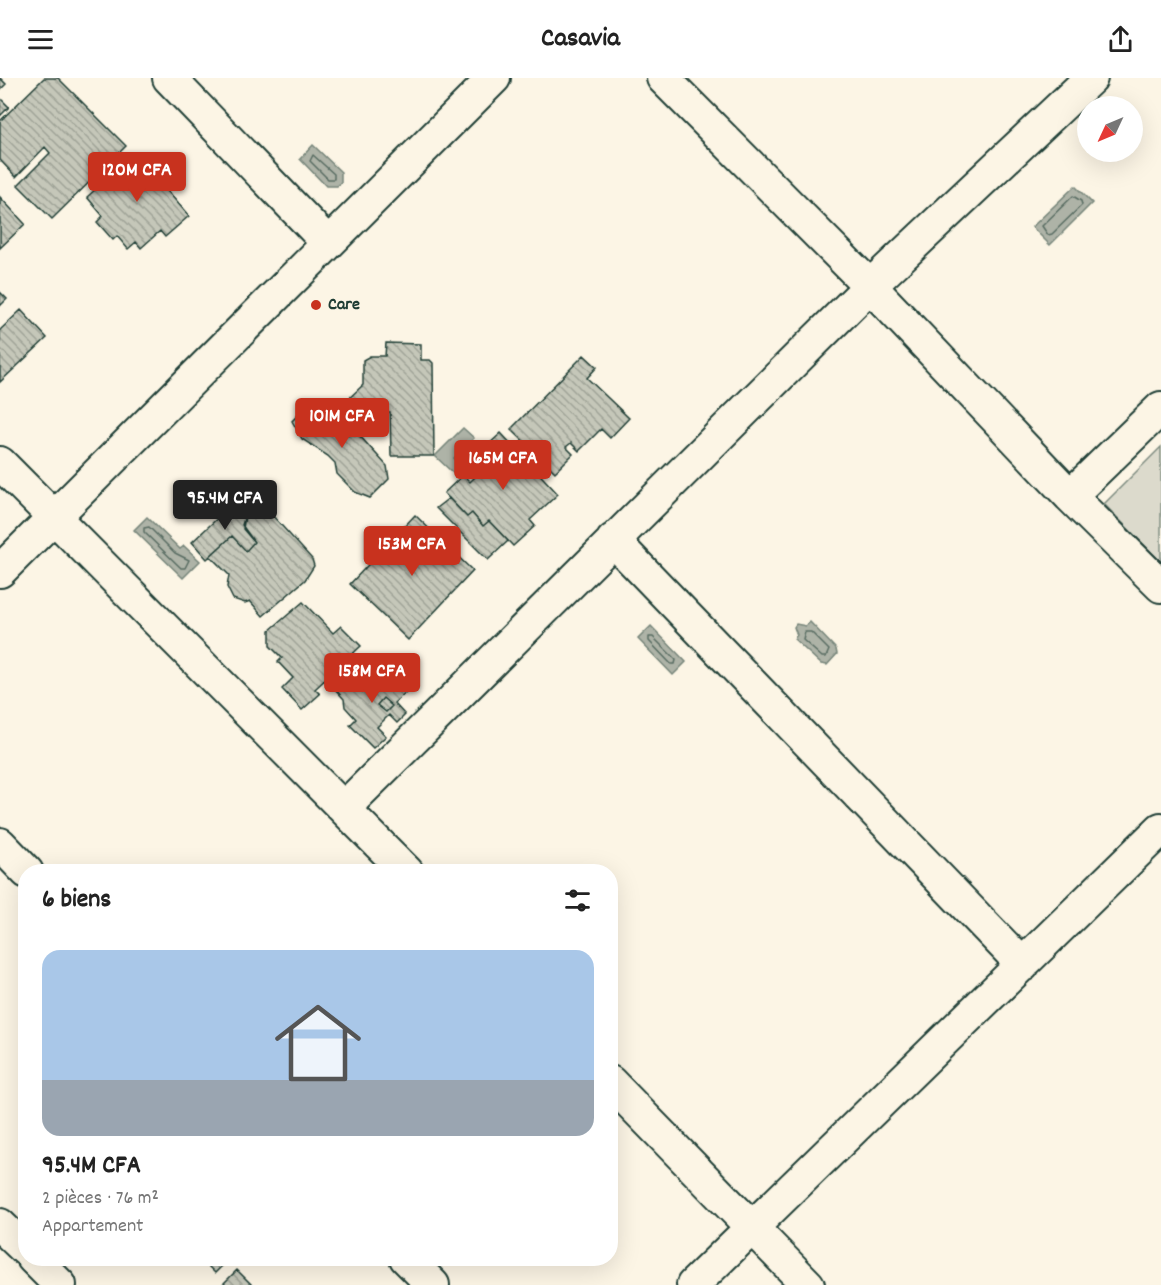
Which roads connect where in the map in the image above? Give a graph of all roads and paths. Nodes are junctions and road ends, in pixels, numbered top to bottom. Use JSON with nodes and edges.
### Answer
{"nodes":[{"id":1,"x":168,"y":78,"type":"edge"},
{"id":2,"x":494,"y":78,"type":"edge"},
{"id":3,"x":663,"y":78,"type":"edge"},
{"id":4,"x":1091,"y":78,"type":"edge"},
{"id":5,"x":327,"y":242,"type":"junction"},
{"id":6,"x":870,"y":286,"type":"junction"},
{"id":7,"x":1161,"y":408,"type":"edge"},
{"id":8,"x":0,"y":463,"type":"edge"},
{"id":9,"x":1070,"y":496,"type":"junction"},
{"id":10,"x":53,"y":519,"type":"junction"},
{"id":11,"x":613,"y":540,"type":"junction"},
{"id":12,"x":0,"y":571,"type":"edge"},
{"id":13,"x":1161,"y":586,"type":"edge"},
{"id":14,"x":345,"y":807,"type":"junction"},
{"id":15,"x":1161,"y":829,"type":"edge"},
{"id":16,"x":0,"y":844,"type":"edge"},
{"id":17,"x":19,"y":864,"type":"edge"},
{"id":18,"x":399,"y":864,"type":"edge"},
{"id":19,"x":1023,"y":965,"type":"junction"},
{"id":20,"x":618,"y":1090,"type":"edge"},
{"id":21,"x":0,"y":1225,"type":"edge"},
{"id":22,"x":752,"y":1228,"type":"junction"},
{"id":23,"x":18,"y":1243,"type":"edge"},
{"id":24,"x":41,"y":1266,"type":"edge"},
{"id":25,"x":414,"y":1266,"type":"edge"},
{"id":26,"x":60,"y":1285,"type":"edge"},
{"id":27,"x":433,"y":1285,"type":"edge"},
{"id":28,"x":693,"y":1285,"type":"edge"},
{"id":29,"x":808,"y":1285,"type":"edge"}],
"edges":[{"from":1,"to":5,"type":"street"},
{"from":2,"to":5,"type":"street"},
{"from":3,"to":6,"type":"street"},
{"from":4,"to":6,"type":"street"},
{"from":5,"to":10,"type":"street"},
{"from":6,"to":9,"type":"street"},
{"from":6,"to":11,"type":"street"},
{"from":7,"to":9,"type":"street"},
{"from":8,"to":10,"type":"street"},
{"from":9,"to":13,"type":"street"},
{"from":10,"to":12,"type":"street"},
{"from":10,"to":14,"type":"street"},
{"from":11,"to":14,"type":"street"},
{"from":11,"to":19,"type":"street"},
{"from":14,"to":18,"type":"street"},
{"from":15,"to":19,"type":"street"},
{"from":16,"to":17,"type":"street"},
{"from":19,"to":22,"type":"street"},
{"from":20,"to":22,"type":"street"},
{"from":21,"to":23,"type":"street"},
{"from":22,"to":28,"type":"street"},
{"from":22,"to":29,"type":"street"},
{"from":24,"to":26,"type":"street"},
{"from":25,"to":27,"type":"street"}]}
